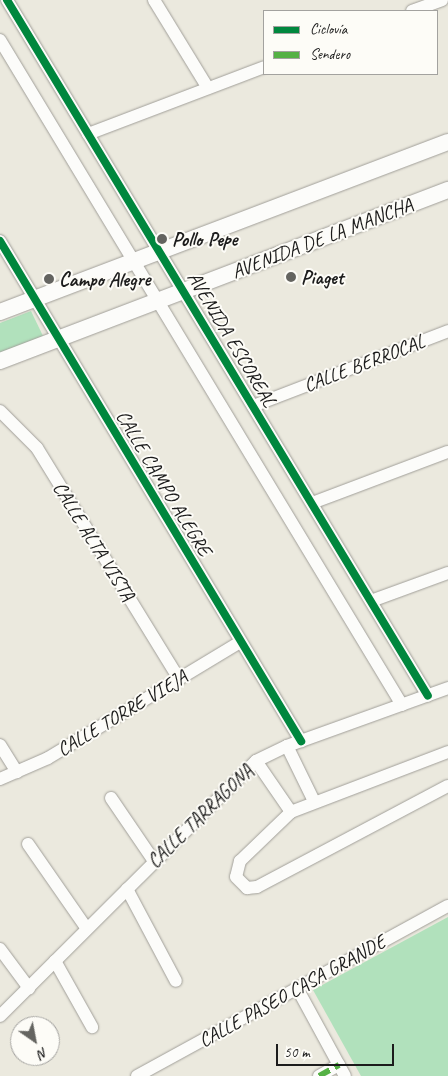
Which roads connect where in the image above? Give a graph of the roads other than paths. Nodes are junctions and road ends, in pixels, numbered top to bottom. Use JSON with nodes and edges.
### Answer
{"nodes":[{"id":1,"x":7,"y":0,"type":"edge"},
{"id":2,"x":154,"y":0,"type":"edge"},
{"id":3,"x":441,"y":0,"type":"edge"},
{"id":4,"x":415,"y":10,"type":"edge"},
{"id":5,"x":0,"y":40,"type":"edge"},
{"id":6,"x":263,"y":67,"type":"edge"},
{"id":7,"x":208,"y":88,"type":"junction"},
{"id":8,"x":88,"y":134,"type":"junction"},
{"id":9,"x":448,"y":142,"type":"edge"},
{"id":10,"x":448,"y":190,"type":"edge"},
{"id":11,"x":0,"y":241,"type":"edge"},
{"id":12,"x":160,"y":251,"type":"junction"},
{"id":13,"x":133,"y":261,"type":"junction"},
{"id":14,"x":184,"y":292,"type":"junction"},
{"id":15,"x":35,"y":299,"type":"junction"},
{"id":16,"x":158,"y":302,"type":"junction"},
{"id":17,"x":0,"y":312,"type":"edge"},
{"id":18,"x":448,"y":331,"type":"edge"},
{"id":19,"x":60,"y":339,"type":"junction"},
{"id":20,"x":0,"y":362,"type":"edge"},
{"id":21,"x":253,"y":406,"type":"junction"},
{"id":22,"x":1,"y":414,"type":"edge"},
{"id":23,"x":448,"y":452,"type":"edge"},
{"id":24,"x":312,"y":503,"type":"junction"},
{"id":25,"x":448,"y":573,"type":"edge"},
{"id":26,"x":371,"y":601,"type":"junction"},
{"id":27,"x":240,"y":642,"type":"junction"},
{"id":28,"x":180,"y":679,"type":"junction"},
{"id":29,"x":448,"y":688,"type":"edge"},
{"id":30,"x":428,"y":696,"type":"junction"},
{"id":31,"x":402,"y":705,"type":"junction"},
{"id":32,"x":301,"y":740,"type":"junction"},
{"id":33,"x":0,"y":745,"type":"edge"},
{"id":34,"x":287,"y":746,"type":"junction"},
{"id":35,"x":448,"y":752,"type":"edge"},
{"id":36,"x":256,"y":761,"type":"junction"},
{"id":37,"x":17,"y":772,"type":"junction"},
{"id":38,"x":0,"y":779,"type":"edge"},
{"id":39,"x":448,"y":786,"type":"edge"},
{"id":40,"x":111,"y":798,"type":"dead end"},
{"id":41,"x":314,"y":801,"type":"junction"},
{"id":42,"x":291,"y":812,"type":"junction"},
{"id":43,"x":28,"y":844,"type":"dead end"},
{"id":44,"x":154,"y":861,"type":"junction"},
{"id":45,"x":127,"y":888,"type":"junction"},
{"id":46,"x":448,"y":906,"type":"edge"},
{"id":47,"x":86,"y":929,"type":"junction"},
{"id":48,"x":0,"y":950,"type":"edge"},
{"id":49,"x":55,"y":961,"type":"junction"},
{"id":50,"x":176,"y":981,"type":"dead end"},
{"id":51,"x":29,"y":988,"type":"junction"},
{"id":52,"x":297,"y":988,"type":"junction"},
{"id":53,"x":0,"y":1016,"type":"edge"},
{"id":54,"x":92,"y":1027,"type":"dead end"},
{"id":55,"x":339,"y":1064,"type":"junction"},
{"id":56,"x":137,"y":1076,"type":"edge"},
{"id":57,"x":319,"y":1076,"type":"edge"},
{"id":58,"x":345,"y":1076,"type":"edge"}],
"edges":[{"from":1,"to":8,"type":"street","name":"AVENIDA ESCOREAL"},
{"from":2,"to":7,"type":"street"},
{"from":3,"to":4,"type":"street"},
{"from":5,"to":13,"type":"street"},
{"from":6,"to":7,"type":"street"},
{"from":7,"to":8,"type":"street"},
{"from":8,"to":12,"type":"street","name":"AVENIDA ESCOREAL"},
{"from":9,"to":12,"type":"street"},
{"from":10,"to":14,"type":"street","name":"AVENIDA DE LA MANCHA"},
{"from":11,"to":15,"type":"street","name":"CALLE CAMPO ALEGRE"},
{"from":12,"to":13,"type":"street"},
{"from":12,"to":14,"type":"street","name":"AVENIDA ESCOREAL"},
{"from":13,"to":15,"type":"street"},
{"from":13,"to":16,"type":"street"},
{"from":14,"to":16,"type":"street","name":"AVENIDA DE LA MANCHA"},
{"from":14,"to":21,"type":"street","name":"AVENIDA ESCOREAL"},
{"from":15,"to":17,"type":"street"},
{"from":15,"to":19,"type":"street","name":"CALLE CAMPO ALEGRE"},
{"from":16,"to":19,"type":"street","name":"AVENIDA DE LA MANCHA"},
{"from":16,"to":31,"type":"street"},
{"from":18,"to":21,"type":"street","name":"CALLE BERROCAL"},
{"from":19,"to":20,"type":"street","name":"AVENIDA DE LA MANCHA"},
{"from":19,"to":27,"type":"street","name":"CALLE CAMPO ALEGRE"},
{"from":21,"to":24,"type":"street","name":"AVENIDA ESCOREAL"},
{"from":22,"to":28,"type":"street","name":"CALLE ALTA VISTA"},
{"from":23,"to":24,"type":"street"},
{"from":24,"to":26,"type":"street","name":"AVENIDA ESCOREAL"},
{"from":25,"to":26,"type":"street"},
{"from":26,"to":30,"type":"street","name":"AVENIDA ESCOREAL"},
{"from":27,"to":28,"type":"street","name":"CALLE TORRE VIEJA"},
{"from":27,"to":32,"type":"street","name":"CALLE CAMPO ALEGRE"},
{"from":28,"to":37,"type":"street","name":"CALLE TORRE VIEJA"},
{"from":29,"to":30,"type":"street","name":"CALLE TARRAGONA"},
{"from":30,"to":31,"type":"street","name":"CALLE TARRAGONA"},
{"from":31,"to":32,"type":"street","name":"CALLE TARRAGONA"},
{"from":32,"to":34,"type":"street","name":"CALLE TARRAGONA"},
{"from":33,"to":37,"type":"street"},
{"from":34,"to":36,"type":"street","name":"CALLE TARRAGONA"},
{"from":34,"to":41,"type":"street"},
{"from":35,"to":41,"type":"street"},
{"from":36,"to":42,"type":"street"},
{"from":36,"to":44,"type":"street","name":"CALLE TARRAGONA"},
{"from":37,"to":38,"type":"street","name":"CALLE TORRE VIEJA"},
{"from":39,"to":42,"type":"street"},
{"from":40,"to":44,"type":"street"},
{"from":41,"to":42,"type":"street"},
{"from":43,"to":47,"type":"street"},
{"from":44,"to":45,"type":"street","name":"CALLE TARRAGONA"},
{"from":45,"to":47,"type":"street","name":"CALLE TARRAGONA"},
{"from":45,"to":50,"type":"street"},
{"from":46,"to":52,"type":"street","name":"CALLE PASEO CASA GRANDE"},
{"from":47,"to":49,"type":"street","name":"CALLE TARRAGONA"},
{"from":48,"to":51,"type":"street"},
{"from":49,"to":51,"type":"street","name":"CALLE TARRAGONA"},
{"from":49,"to":54,"type":"street"},
{"from":51,"to":53,"type":"street","name":"CALLE TARRAGONA"},
{"from":52,"to":55,"type":"street"},
{"from":52,"to":56,"type":"street","name":"CALLE PASEO CASA GRANDE"},
{"from":55,"to":57,"type":"street"},
{"from":55,"to":58,"type":"street"}]}
